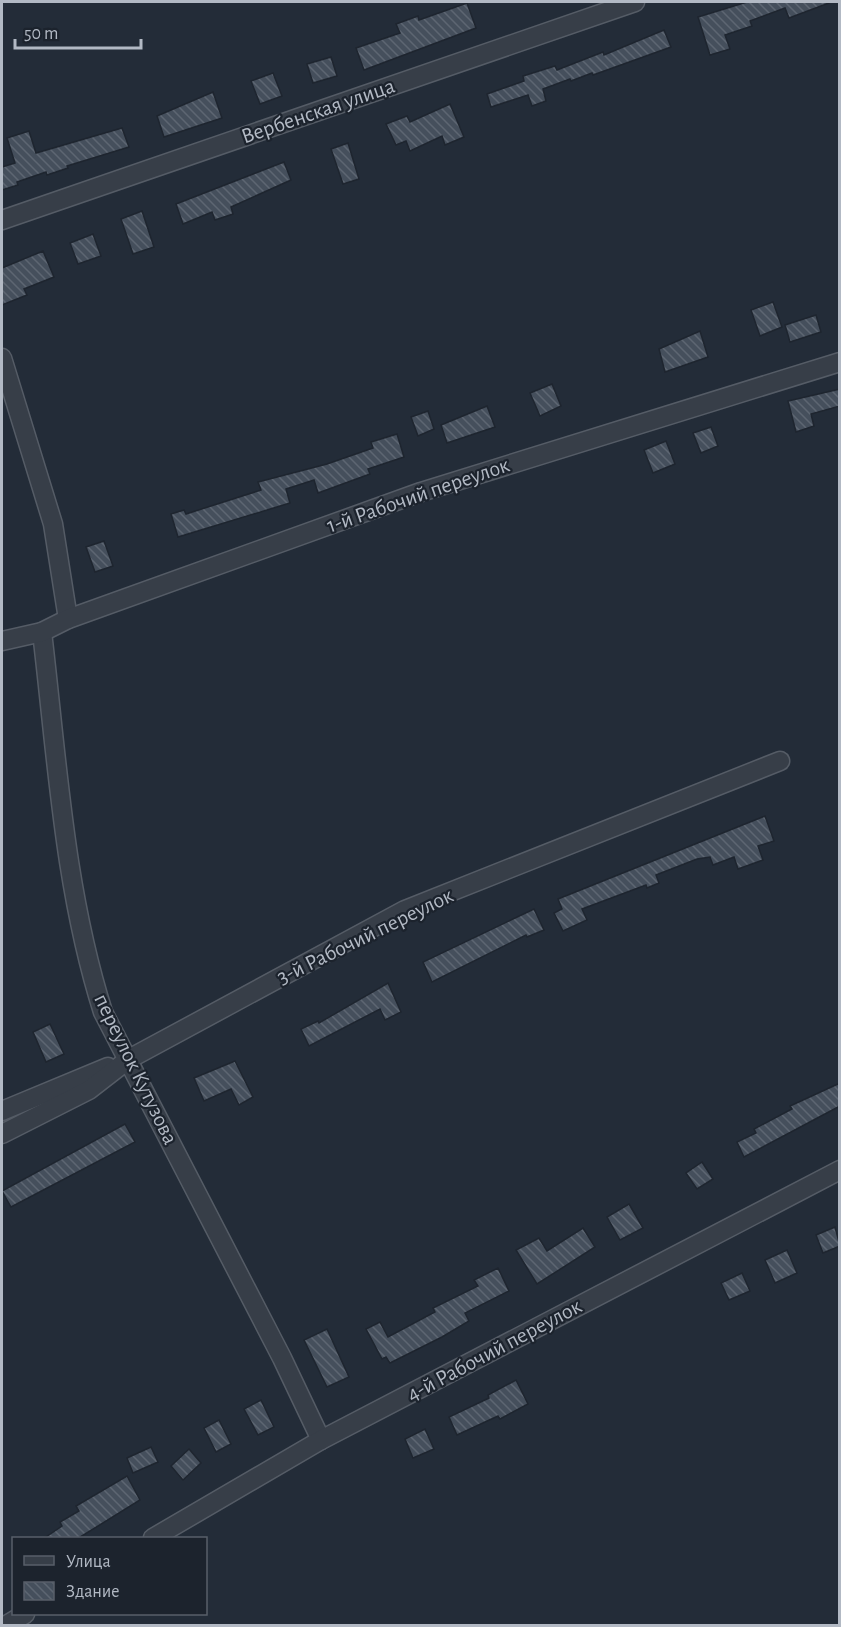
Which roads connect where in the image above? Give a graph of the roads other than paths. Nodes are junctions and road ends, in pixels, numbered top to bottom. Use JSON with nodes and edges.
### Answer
{"nodes":[{"id":1,"x":635,"y":2,"type":"edge"},
{"id":2,"x":2,"y":220,"type":"edge"},
{"id":3,"x":2,"y":358,"type":"edge"},
{"id":4,"x":840,"y":362,"type":"edge"},
{"id":5,"x":68,"y":619,"type":"junction"},
{"id":6,"x":42,"y":632,"type":"junction"},
{"id":7,"x":2,"y":641,"type":"edge"},
{"id":8,"x":780,"y":761,"type":"dead end"},
{"id":9,"x":129,"y":1059,"type":"junction"},
{"id":10,"x":2,"y":1111,"type":"edge"},
{"id":11,"x":2,"y":1134,"type":"edge"},
{"id":12,"x":840,"y":1170,"type":"edge"},
{"id":13,"x":321,"y":1440,"type":"junction"},
{"id":14,"x":156,"y":1537,"type":"edge"},
{"id":15,"x":23,"y":1615,"type":"edge"},
{"id":16,"x":5,"y":1626,"type":"edge"}],
"edges":[{"from":1,"to":2,"type":"street","name":"Вербенская улица"},
{"from":3,"to":5,"type":"street"},
{"from":4,"to":5,"type":"street","name":"1-й Рабочий переулок"},
{"from":5,"to":6,"type":"street","name":"1-й Рабочий переулок"},
{"from":6,"to":7,"type":"street","name":"1-й Рабочий переулок"},
{"from":6,"to":9,"type":"street","name":"переулок Кутузова"},
{"from":8,"to":9,"type":"street","name":"3-й Рабочий переулок"},
{"from":9,"to":10,"type":"street"},
{"from":9,"to":11,"type":"street","name":"3-й Рабочий переулок"},
{"from":9,"to":13,"type":"street","name":"переулок Кутузова"},
{"from":12,"to":13,"type":"street","name":"4-й Рабочий переулок"},
{"from":13,"to":14,"type":"street","name":"4-й Рабочий переулок"},
{"from":15,"to":16,"type":"street"}]}
